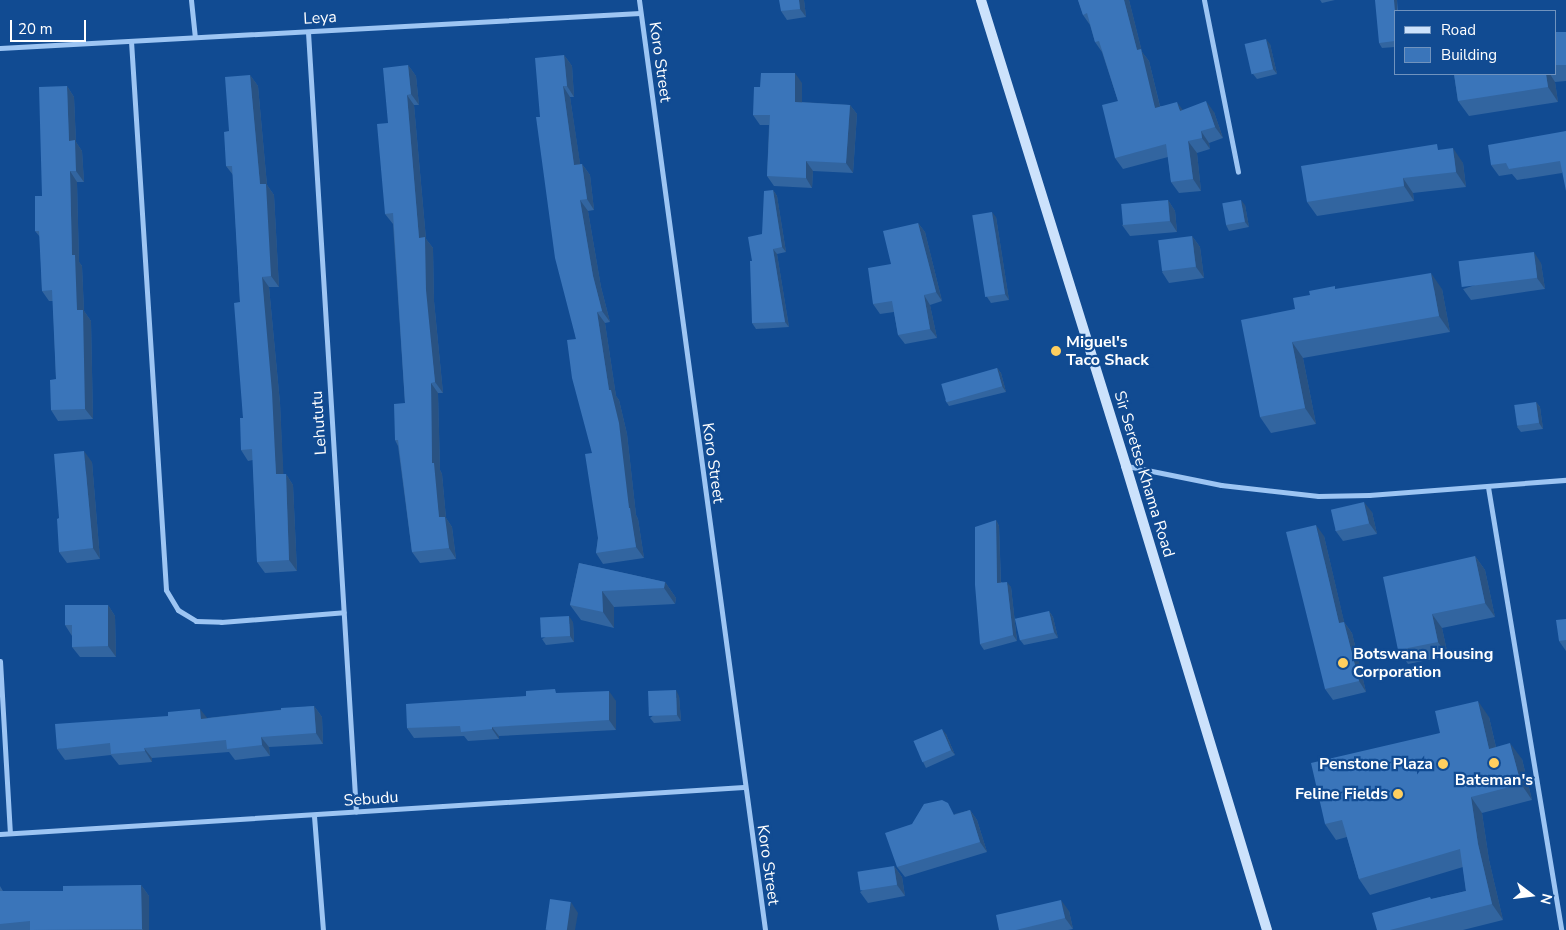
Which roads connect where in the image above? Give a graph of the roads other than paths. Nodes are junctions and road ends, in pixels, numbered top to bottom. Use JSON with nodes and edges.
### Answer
{"nodes":[{"id":1,"x":192,"y":0,"type":"edge"},
{"id":2,"x":639,"y":0,"type":"edge"},
{"id":3,"x":981,"y":0,"type":"edge"},
{"id":4,"x":1204,"y":0,"type":"edge"},
{"id":5,"x":640,"y":13,"type":"junction"},
{"id":6,"x":308,"y":32,"type":"junction"},
{"id":7,"x":195,"y":38,"type":"junction"},
{"id":8,"x":131,"y":41,"type":"junction"},
{"id":9,"x":0,"y":48,"type":"edge"},
{"id":10,"x":1238,"y":172,"type":"dead end"},
{"id":11,"x":1126,"y":466,"type":"junction"},
{"id":12,"x":1566,"y":480,"type":"edge"},
{"id":13,"x":1488,"y":487,"type":"junction"},
{"id":14,"x":344,"y":612,"type":"junction"},
{"id":15,"x":0,"y":661,"type":"edge"},
{"id":16,"x":744,"y":787,"type":"junction"},
{"id":17,"x":356,"y":812,"type":"junction"},
{"id":18,"x":314,"y":816,"type":"junction"},
{"id":19,"x":10,"y":833,"type":"junction"},
{"id":20,"x":0,"y":834,"type":"edge"},
{"id":21,"x":323,"y":930,"type":"edge"},
{"id":22,"x":765,"y":930,"type":"edge"},
{"id":23,"x":1267,"y":930,"type":"edge"},
{"id":24,"x":1561,"y":930,"type":"edge"}],
"edges":[{"from":1,"to":7,"type":"street"},
{"from":2,"to":5,"type":"street","name":"Koro Street"},
{"from":3,"to":11,"type":"main road","name":"Sir Seretse Khama Road"},
{"from":4,"to":10,"type":"street"},
{"from":5,"to":6,"type":"street","name":"Leya"},
{"from":5,"to":16,"type":"street","name":"Koro Street"},
{"from":6,"to":7,"type":"street","name":"Leya"},
{"from":6,"to":14,"type":"street","name":"Lehututu"},
{"from":7,"to":8,"type":"street","name":"Leya"},
{"from":8,"to":9,"type":"street","name":"Leya"},
{"from":8,"to":14,"type":"street"},
{"from":11,"to":13,"type":"street"},
{"from":11,"to":23,"type":"main road","name":"Sir Seretse Khama Road"},
{"from":12,"to":13,"type":"street"},
{"from":13,"to":24,"type":"street"},
{"from":14,"to":17,"type":"street","name":"Lehututu"},
{"from":15,"to":19,"type":"street"},
{"from":16,"to":17,"type":"street","name":"Sebudu"},
{"from":16,"to":22,"type":"street","name":"Koro Street"},
{"from":17,"to":18,"type":"street","name":"Sebudu"},
{"from":18,"to":19,"type":"street","name":"Sebudu"},
{"from":18,"to":21,"type":"street"},
{"from":19,"to":20,"type":"street","name":"Sebudu"}]}
